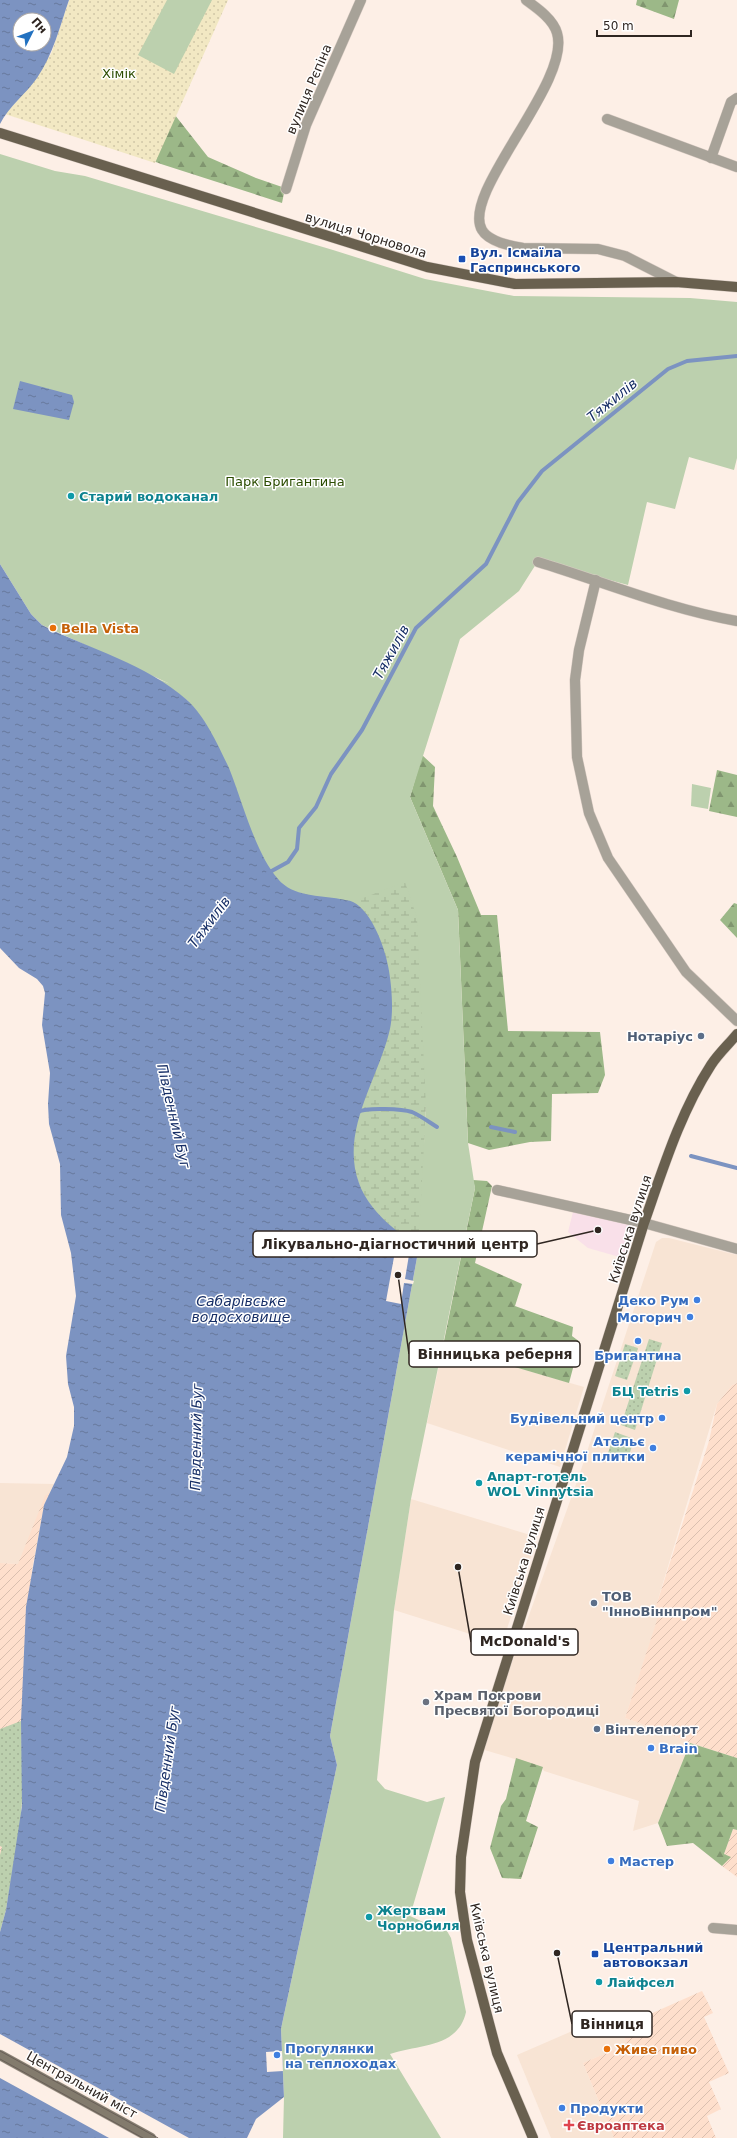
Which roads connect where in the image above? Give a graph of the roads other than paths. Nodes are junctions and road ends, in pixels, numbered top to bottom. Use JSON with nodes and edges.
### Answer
{"nodes":[{"id":1,"x":361,"y":0,"type":"edge"},
{"id":2,"x":526,"y":0,"type":"edge"},
{"id":3,"x":737,"y":98,"type":"edge"},
{"id":4,"x":607,"y":119,"type":"dead end"},
{"id":5,"x":0,"y":133,"type":"edge"},
{"id":6,"x":711,"y":158,"type":"junction"},
{"id":7,"x":737,"y":167,"type":"edge"},
{"id":8,"x":286,"y":189,"type":"dead end"},
{"id":9,"x":676,"y":282,"type":"junction"},
{"id":10,"x":737,"y":287,"type":"edge"},
{"id":11,"x":538,"y":562,"type":"dead end"},
{"id":12,"x":596,"y":580,"type":"junction"},
{"id":13,"x":737,"y":621,"type":"edge"},
{"id":14,"x":737,"y":1021,"type":"edge"},
{"id":15,"x":737,"y":1034,"type":"edge"},
{"id":16,"x":497,"y":1190,"type":"dead end"},
{"id":17,"x":644,"y":1223,"type":"junction"},
{"id":18,"x":737,"y":1249,"type":"edge"},
{"id":19,"x":713,"y":1928,"type":"dead end"},
{"id":20,"x":737,"y":1930,"type":"edge"},
{"id":21,"x":0,"y":2055,"type":"edge"},
{"id":22,"x":151,"y":2138,"type":"edge"},
{"id":23,"x":533,"y":2138,"type":"edge"}],
"edges":[{"from":1,"to":8,"type":"street","name":"вулиця Рєпіна"},
{"from":2,"to":9,"type":"street"},
{"from":3,"to":6,"type":"street"},
{"from":4,"to":6,"type":"street"},
{"from":5,"to":9,"type":"main road","name":"вулиця Чорновола"},
{"from":6,"to":7,"type":"street"},
{"from":9,"to":10,"type":"main road","name":"вулиця Чорновола"},
{"from":11,"to":12,"type":"street"},
{"from":12,"to":13,"type":"street"},
{"from":12,"to":14,"type":"street"},
{"from":15,"to":17,"type":"main road","name":"Київська вулиця"},
{"from":16,"to":17,"type":"street"},
{"from":17,"to":18,"type":"street"},
{"from":17,"to":23,"type":"main road","name":"Київська вулиця"},
{"from":19,"to":20,"type":"street"},
{"from":21,"to":22,"type":"street","name":"Центральний міст"}]}
